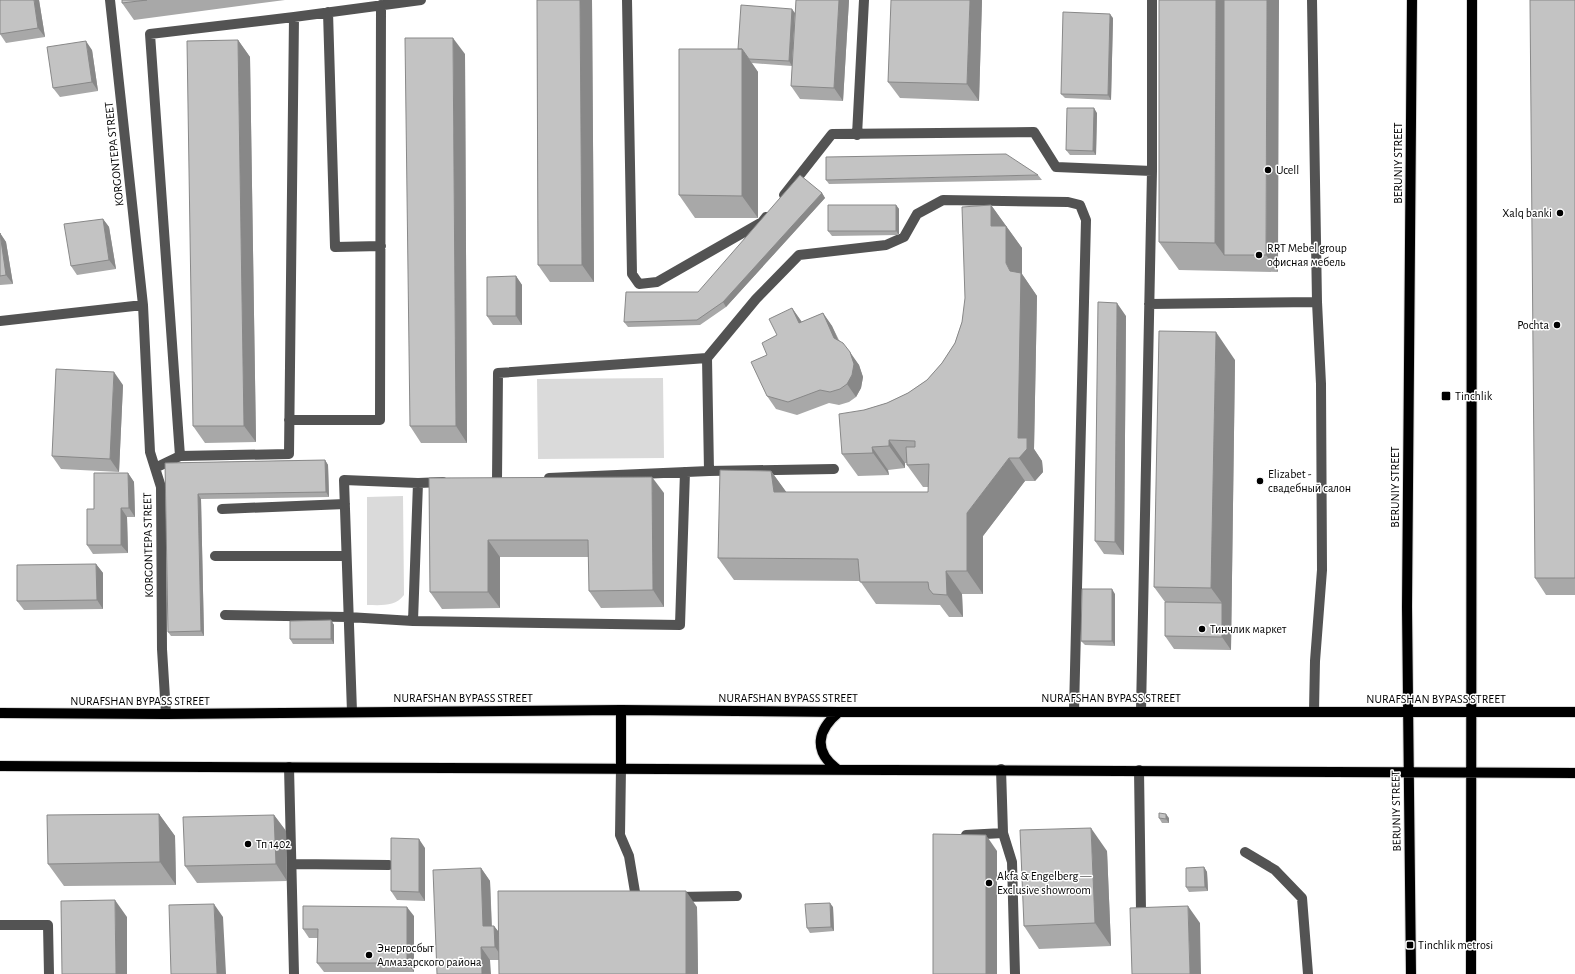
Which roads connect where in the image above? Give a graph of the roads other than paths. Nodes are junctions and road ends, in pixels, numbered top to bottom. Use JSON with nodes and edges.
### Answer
{"nodes":[{"id":1,"x":110,"y":0,"type":"edge"},
{"id":2,"x":421,"y":0,"type":"edge"},
{"id":3,"x":627,"y":0,"type":"edge"},
{"id":4,"x":864,"y":0,"type":"edge"},
{"id":5,"x":1152,"y":0,"type":"edge"},
{"id":6,"x":1312,"y":0,"type":"edge"},
{"id":7,"x":1412,"y":0,"type":"edge"},
{"id":8,"x":1472,"y":0,"type":"edge"},
{"id":9,"x":382,"y":6,"type":"junction"},
{"id":10,"x":328,"y":12,"type":"junction"},
{"id":11,"x":294,"y":17,"type":"junction"},
{"id":12,"x":857,"y":135,"type":"junction"},
{"id":13,"x":1152,"y":171,"type":"junction"},
{"id":14,"x":381,"y":246,"type":"junction"},
{"id":15,"x":1317,"y":302,"type":"junction"},
{"id":16,"x":143,"y":304,"type":"junction"},
{"id":17,"x":1150,"y":304,"type":"junction"},
{"id":18,"x":0,"y":321,"type":"edge"},
{"id":19,"x":707,"y":358,"type":"junction"},
{"id":20,"x":289,"y":420,"type":"junction"},
{"id":21,"x":180,"y":456,"type":"junction"},
{"id":22,"x":155,"y":468,"type":"junction"},
{"id":23,"x":834,"y":469,"type":"dead end"},
{"id":24,"x":709,"y":471,"type":"junction"},
{"id":25,"x":685,"y":472,"type":"junction"},
{"id":26,"x":536,"y":478,"type":"edge"},
{"id":27,"x":497,"y":480,"type":"edge"},
{"id":28,"x":450,"y":482,"type":"edge"},
{"id":29,"x":418,"y":483,"type":"junction"},
{"id":30,"x":345,"y":504,"type":"junction"},
{"id":31,"x":222,"y":509,"type":"dead end"},
{"id":32,"x":215,"y":556,"type":"dead end"},
{"id":33,"x":346,"y":556,"type":"junction"},
{"id":34,"x":226,"y":615,"type":"dead end"},
{"id":35,"x":348,"y":617,"type":"junction"},
{"id":36,"x":413,"y":621,"type":"junction"},
{"id":37,"x":621,"y":710,"type":"junction"},
{"id":38,"x":1074,"y":711,"type":"junction"},
{"id":39,"x":1141,"y":711,"type":"junction"},
{"id":40,"x":1314,"y":711,"type":"junction"},
{"id":41,"x":352,"y":712,"type":"junction"},
{"id":42,"x":839,"y":712,"type":"junction"},
{"id":43,"x":1408,"y":712,"type":"junction"},
{"id":44,"x":1471,"y":712,"type":"junction"},
{"id":45,"x":1575,"y":712,"type":"edge"},
{"id":46,"x":0,"y":713,"type":"edge"},
{"id":47,"x":166,"y":714,"type":"junction"},
{"id":48,"x":0,"y":766,"type":"edge"},
{"id":49,"x":289,"y":767,"type":"junction"},
{"id":50,"x":621,"y":768,"type":"junction"},
{"id":51,"x":837,"y":769,"type":"junction"},
{"id":52,"x":1001,"y":769,"type":"junction"},
{"id":53,"x":1139,"y":770,"type":"junction"},
{"id":54,"x":1408,"y":772,"type":"junction"},
{"id":55,"x":1471,"y":772,"type":"junction"},
{"id":56,"x":1575,"y":772,"type":"edge"},
{"id":57,"x":1003,"y":833,"type":"junction"},
{"id":58,"x":952,"y":836,"type":"edge"},
{"id":59,"x":1245,"y":852,"type":"dead end"},
{"id":60,"x":292,"y":864,"type":"junction"},
{"id":61,"x":389,"y":865,"type":"edge"},
{"id":62,"x":737,"y":896,"type":"dead end"},
{"id":63,"x":667,"y":897,"type":"edge"},
{"id":64,"x":636,"y":898,"type":"edge"},
{"id":65,"x":1141,"y":912,"type":"edge"},
{"id":66,"x":0,"y":925,"type":"edge"},
{"id":67,"x":49,"y":974,"type":"edge"},
{"id":68,"x":294,"y":974,"type":"edge"},
{"id":69,"x":1015,"y":974,"type":"edge"},
{"id":70,"x":1308,"y":974,"type":"edge"},
{"id":71,"x":1411,"y":974,"type":"edge"},
{"id":72,"x":1471,"y":974,"type":"edge"}],
"edges":[{"from":1,"to":16,"type":"street","name":"KORGONTEPA STREET"},
{"from":2,"to":9,"type":"street"},
{"from":3,"to":12,"type":"street"},
{"from":4,"to":12,"type":"street"},
{"from":5,"to":13,"type":"street"},
{"from":6,"to":15,"type":"street"},
{"from":7,"to":43,"type":"main road","name":"BERUNIY STREET"},
{"from":8,"to":44,"type":"main road"},
{"from":9,"to":10,"type":"street"},
{"from":9,"to":14,"type":"street"},
{"from":10,"to":11,"type":"street"},
{"from":10,"to":14,"type":"street"},
{"from":11,"to":20,"type":"street"},
{"from":11,"to":21,"type":"street"},
{"from":12,"to":13,"type":"street"},
{"from":13,"to":17,"type":"street"},
{"from":14,"to":20,"type":"street"},
{"from":15,"to":17,"type":"street"},
{"from":15,"to":40,"type":"street"},
{"from":16,"to":18,"type":"street"},
{"from":16,"to":22,"type":"street","name":"KORGONTEPA STREET"},
{"from":17,"to":39,"type":"street"},
{"from":19,"to":24,"type":"street"},
{"from":19,"to":27,"type":"street"},
{"from":19,"to":38,"type":"street"},
{"from":20,"to":21,"type":"street"},
{"from":21,"to":22,"type":"street"},
{"from":22,"to":47,"type":"street","name":"KORGONTEPA STREET"},
{"from":23,"to":24,"type":"street"},
{"from":24,"to":25,"type":"street"},
{"from":25,"to":26,"type":"street"},
{"from":25,"to":36,"type":"street"},
{"from":28,"to":29,"type":"street"},
{"from":29,"to":30,"type":"street"},
{"from":29,"to":36,"type":"street"},
{"from":30,"to":31,"type":"street"},
{"from":30,"to":33,"type":"street"},
{"from":32,"to":33,"type":"street"},
{"from":33,"to":35,"type":"street"},
{"from":34,"to":35,"type":"street"},
{"from":35,"to":36,"type":"street"},
{"from":35,"to":41,"type":"street"},
{"from":37,"to":41,"type":"main road","name":"NURAFSHAN BYPASS STREET"},
{"from":37,"to":42,"type":"main road","name":"NURAFSHAN BYPASS STREET"},
{"from":37,"to":50,"type":"main road"},
{"from":38,"to":39,"type":"main road","name":"NURAFSHAN BYPASS STREET"},
{"from":38,"to":42,"type":"main road","name":"NURAFSHAN BYPASS STREET"},
{"from":39,"to":40,"type":"main road","name":"NURAFSHAN BYPASS STREET"},
{"from":40,"to":43,"type":"main road","name":"NURAFSHAN BYPASS STREET"},
{"from":41,"to":47,"type":"main road","name":"NURAFSHAN BYPASS STREET"},
{"from":42,"to":51,"type":"main road"},
{"from":43,"to":44,"type":"main road","name":"NURAFSHAN BYPASS STREET"},
{"from":43,"to":54,"type":"main road","name":"BERUNIY STREET"},
{"from":44,"to":45,"type":"main road","name":"NURAFSHAN BYPASS STREET"},
{"from":44,"to":55,"type":"main road"},
{"from":46,"to":47,"type":"main road","name":"NURAFSHAN BYPASS STREET"},
{"from":48,"to":49,"type":"main road"},
{"from":49,"to":50,"type":"main road"},
{"from":49,"to":60,"type":"street"},
{"from":50,"to":51,"type":"main road"},
{"from":50,"to":64,"type":"street"},
{"from":51,"to":52,"type":"main road"},
{"from":52,"to":53,"type":"main road"},
{"from":52,"to":57,"type":"street"},
{"from":53,"to":54,"type":"main road"},
{"from":53,"to":65,"type":"street"},
{"from":54,"to":55,"type":"main road"},
{"from":54,"to":71,"type":"main road","name":"BERUNIY STREET"},
{"from":55,"to":56,"type":"main road"},
{"from":55,"to":72,"type":"main road"},
{"from":57,"to":58,"type":"street"},
{"from":57,"to":69,"type":"street"},
{"from":59,"to":70,"type":"street"},
{"from":60,"to":61,"type":"street"},
{"from":60,"to":68,"type":"street"},
{"from":62,"to":63,"type":"street"},
{"from":66,"to":67,"type":"street"}]}
